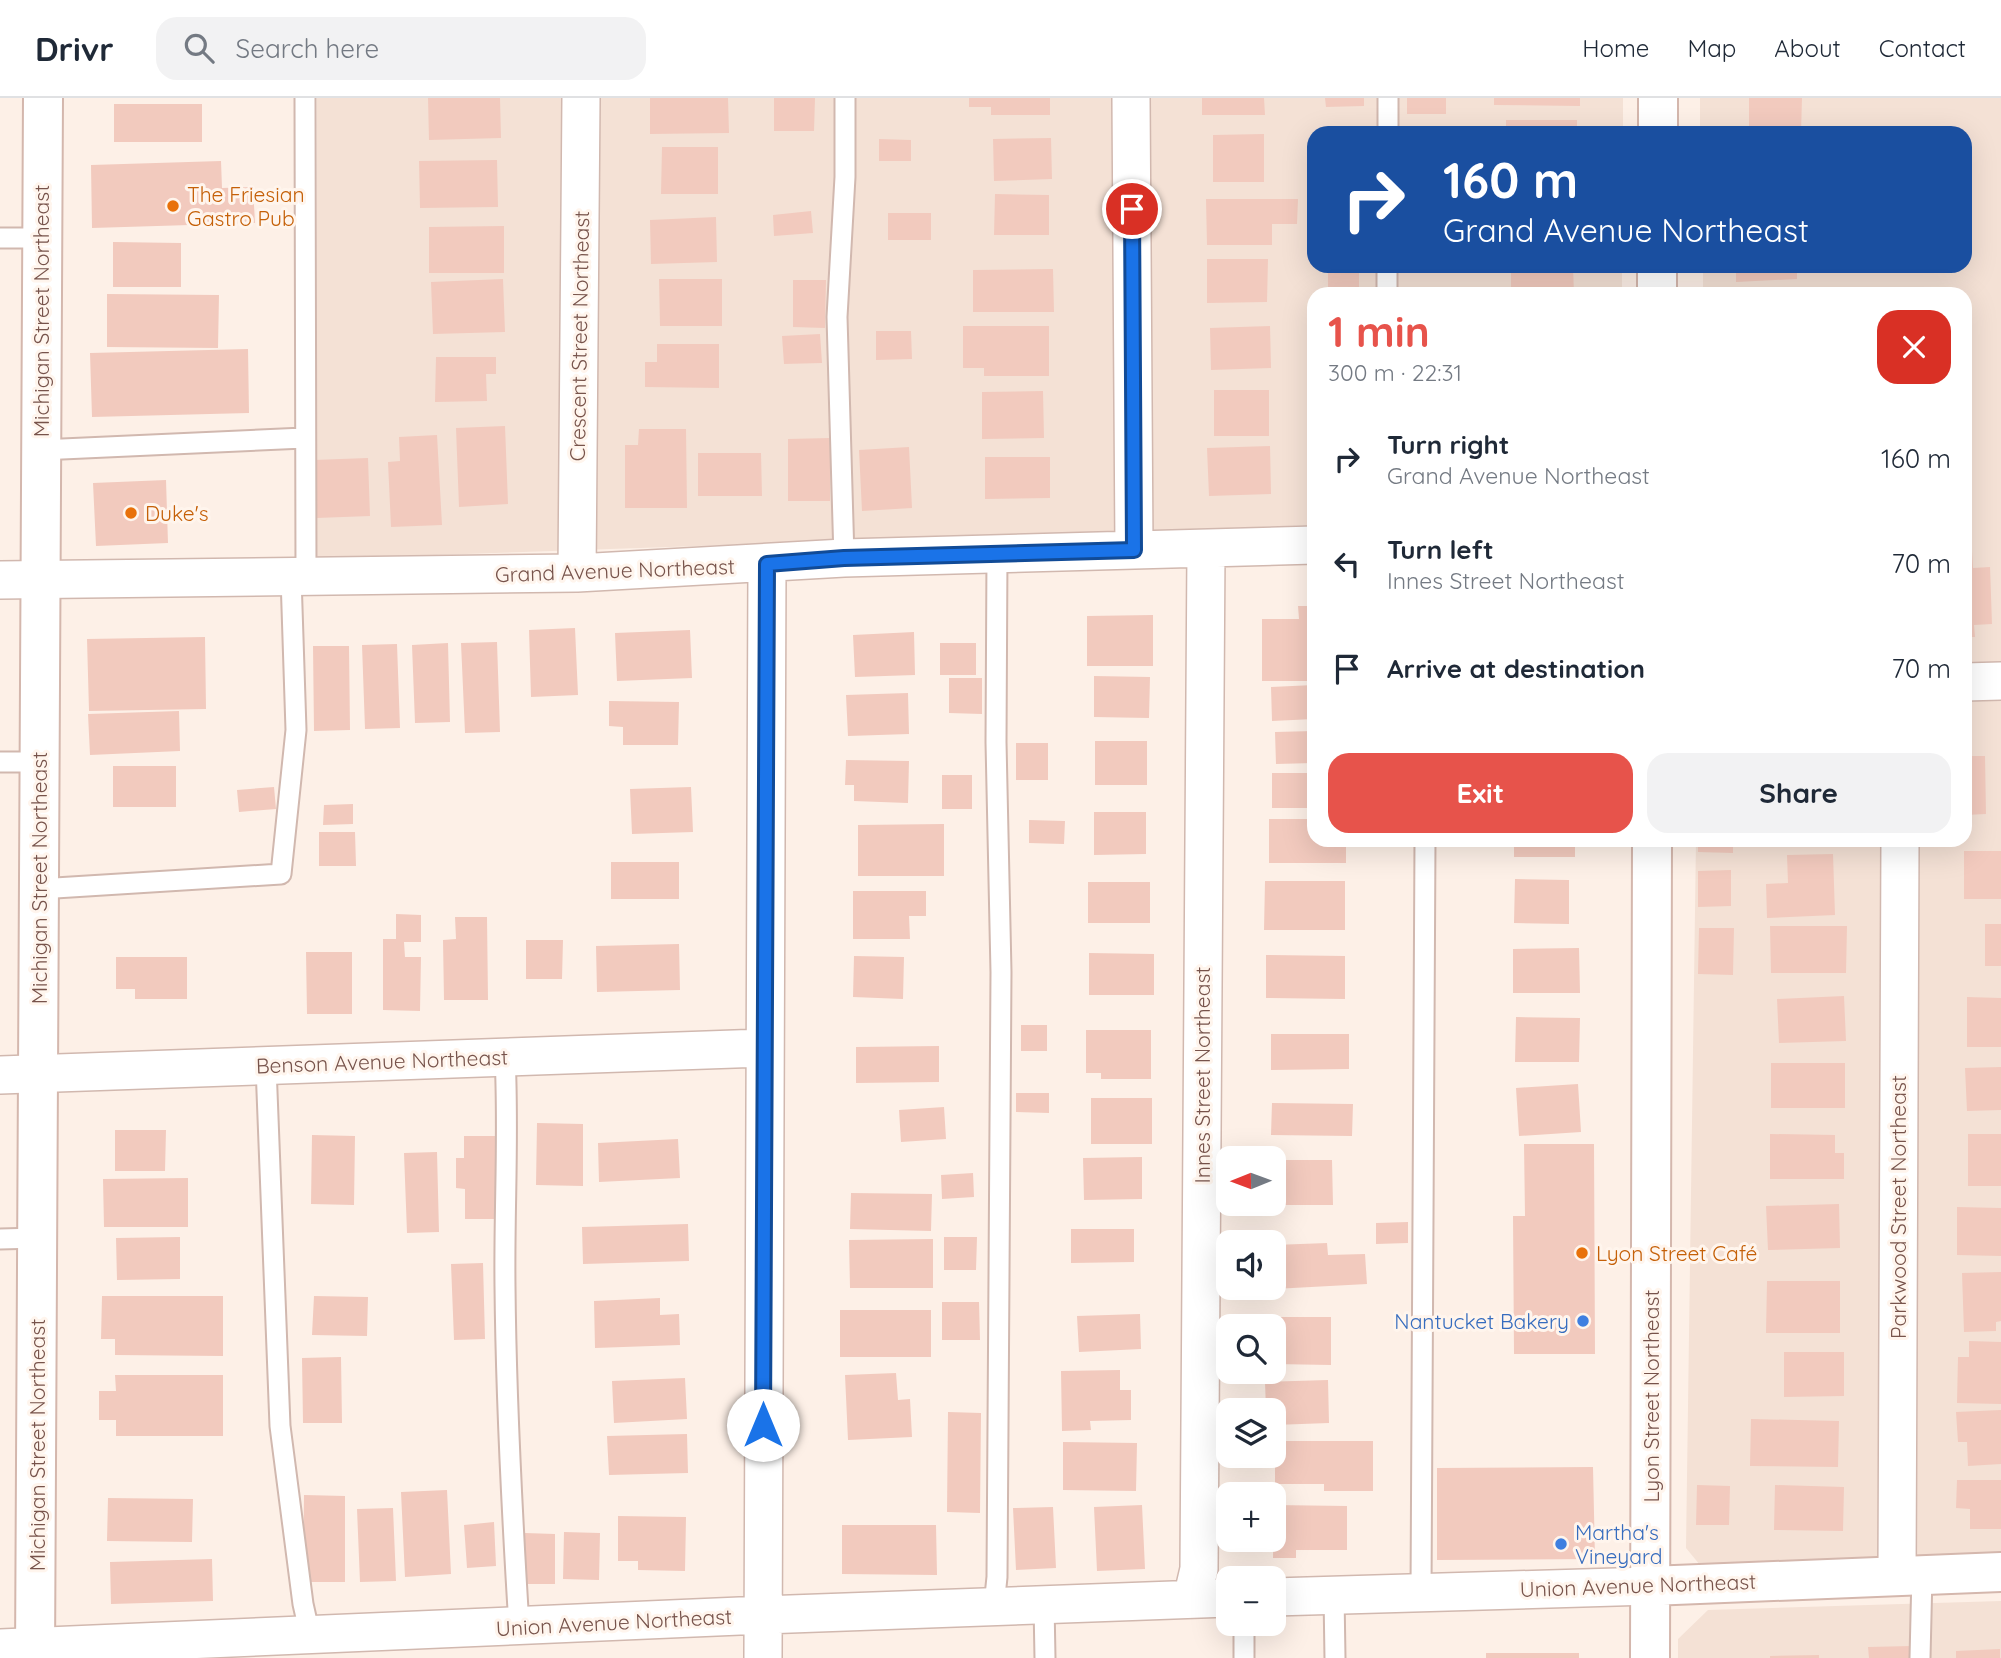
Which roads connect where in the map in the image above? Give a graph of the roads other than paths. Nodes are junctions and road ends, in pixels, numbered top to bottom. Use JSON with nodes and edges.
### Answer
{"nodes":[{"id":1,"x":43,"y":98,"type":"edge"},
{"id":2,"x":305,"y":98,"type":"edge"},
{"id":3,"x":581,"y":98,"type":"edge"},
{"id":4,"x":845,"y":98,"type":"edge"},
{"id":5,"x":1131,"y":98,"type":"edge"},
{"id":6,"x":1388,"y":98,"type":"edge"},
{"id":7,"x":1658,"y":98,"type":"edge"},
{"id":8,"x":1388,"y":126,"type":"edge"},
{"id":9,"x":1658,"y":126,"type":"edge"},
{"id":10,"x":41,"y":237,"type":"junction"},
{"id":11,"x":0,"y":238,"type":"edge"},
{"id":12,"x":304,"y":438,"type":"junction"},
{"id":13,"x":40,"y":450,"type":"junction"},
{"id":14,"x":1307,"y":545,"type":"edge"},
{"id":15,"x":1134,"y":550,"type":"junction"},
{"id":16,"x":1206,"y":550,"type":"junction"},
{"id":17,"x":997,"y":554,"type":"junction"},
{"id":18,"x":844,"y":558,"type":"junction"},
{"id":19,"x":767,"y":564,"type":"junction"},
{"id":20,"x":577,"y":573,"type":"junction"},
{"id":21,"x":298,"y":577,"type":"junction"},
{"id":22,"x":39,"y":579,"type":"junction"},
{"id":23,"x":0,"y":580,"type":"edge"},
{"id":24,"x":2001,"y":681,"type":"edge"},
{"id":25,"x":1972,"y":682,"type":"edge"},
{"id":26,"x":0,"y":762,"type":"edge"},
{"id":27,"x":39,"y":762,"type":"junction"},
{"id":28,"x":1425,"y":847,"type":"edge"},
{"id":29,"x":1653,"y":847,"type":"edge"},
{"id":30,"x":1900,"y":847,"type":"edge"},
{"id":31,"x":40,"y":889,"type":"junction"},
{"id":32,"x":763,"y":1048,"type":"junction"},
{"id":33,"x":505,"y":1057,"type":"junction"},
{"id":34,"x":267,"y":1066,"type":"junction"},
{"id":35,"x":39,"y":1074,"type":"junction"},
{"id":36,"x":0,"y":1075,"type":"edge"},
{"id":37,"x":38,"y":1238,"type":"junction"},
{"id":38,"x":0,"y":1239,"type":"edge"},
{"id":39,"x":2001,"y":1572,"type":"edge"},
{"id":40,"x":1910,"y":1574,"type":"junction"},
{"id":41,"x":1650,"y":1586,"type":"junction"},
{"id":42,"x":1421,"y":1592,"type":"junction"},
{"id":43,"x":1334,"y":1595,"type":"junction"},
{"id":44,"x":1286,"y":1597,"type":"edge"},
{"id":45,"x":1216,"y":1598,"type":"edge"},
{"id":46,"x":1192,"y":1599,"type":"junction"},
{"id":47,"x":1044,"y":1604,"type":"junction"},
{"id":48,"x":994,"y":1606,"type":"junction"},
{"id":49,"x":763,"y":1615,"type":"junction"},
{"id":50,"x":519,"y":1626,"type":"junction"},
{"id":51,"x":310,"y":1635,"type":"junction"},
{"id":52,"x":1244,"y":1636,"type":"edge"},
{"id":53,"x":23,"y":1651,"type":"edge"},
{"id":54,"x":763,"y":1658,"type":"edge"},
{"id":55,"x":1045,"y":1658,"type":"edge"},
{"id":56,"x":1244,"y":1658,"type":"edge"},
{"id":57,"x":1335,"y":1658,"type":"edge"},
{"id":58,"x":1650,"y":1658,"type":"edge"},
{"id":59,"x":1920,"y":1658,"type":"edge"}],
"edges":[{"from":1,"to":10,"type":"main road","name":"Michigan Street Northeast"},
{"from":2,"to":12,"type":"lane"},
{"from":3,"to":20,"type":"street","name":"Crescent Street Northeast"},
{"from":4,"to":18,"type":"lane"},
{"from":5,"to":15,"type":"street"},
{"from":6,"to":8,"type":"lane"},
{"from":7,"to":9,"type":"main road"},
{"from":10,"to":11,"type":"lane"},
{"from":10,"to":13,"type":"main road","name":"Michigan Street Northeast"},
{"from":12,"to":13,"type":"lane"},
{"from":12,"to":21,"type":"lane"},
{"from":13,"to":22,"type":"main road","name":"Michigan Street Northeast"},
{"from":14,"to":16,"type":"street","name":"Grand Avenue Northeast"},
{"from":15,"to":16,"type":"street","name":"Grand Avenue Northeast"},
{"from":15,"to":17,"type":"street","name":"Grand Avenue Northeast"},
{"from":16,"to":46,"type":"street","name":"Innes Street Northeast"},
{"from":17,"to":18,"type":"street","name":"Grand Avenue Northeast"},
{"from":17,"to":48,"type":"lane"},
{"from":18,"to":19,"type":"street","name":"Grand Avenue Northeast"},
{"from":19,"to":20,"type":"street","name":"Grand Avenue Northeast"},
{"from":19,"to":32,"type":"street"},
{"from":20,"to":21,"type":"street","name":"Grand Avenue Northeast"},
{"from":21,"to":22,"type":"street","name":"Grand Avenue Northeast"},
{"from":21,"to":31,"type":"lane"},
{"from":22,"to":23,"type":"street","name":"Grand Avenue Northeast"},
{"from":22,"to":27,"type":"main road","name":"Michigan Street Northeast"},
{"from":24,"to":25,"type":"street"},
{"from":26,"to":27,"type":"lane"},
{"from":27,"to":31,"type":"main road","name":"Michigan Street Northeast"},
{"from":28,"to":42,"type":"lane"},
{"from":29,"to":41,"type":"main road","name":"Lyon Street Northeast"},
{"from":30,"to":40,"type":"street","name":"Parkwood Street Northeast"},
{"from":31,"to":35,"type":"main road","name":"Michigan Street Northeast"},
{"from":32,"to":33,"type":"street","name":"Benson Avenue Northeast"},
{"from":32,"to":49,"type":"street"},
{"from":33,"to":34,"type":"street","name":"Benson Avenue Northeast"},
{"from":33,"to":50,"type":"lane"},
{"from":34,"to":35,"type":"street","name":"Benson Avenue Northeast"},
{"from":34,"to":51,"type":"lane"},
{"from":35,"to":36,"type":"street","name":"Benson Avenue Northeast"},
{"from":35,"to":37,"type":"main road","name":"Michigan Street Northeast"},
{"from":37,"to":38,"type":"lane"},
{"from":37,"to":53,"type":"main road","name":"Michigan Street Northeast"},
{"from":39,"to":40,"type":"main road","name":"Union Avenue Northeast"},
{"from":40,"to":41,"type":"main road","name":"Union Avenue Northeast"},
{"from":40,"to":59,"type":"lane"},
{"from":41,"to":42,"type":"street","name":"Union Avenue Northeast"},
{"from":41,"to":58,"type":"main road","name":"Lyon Street Northeast"},
{"from":42,"to":43,"type":"street","name":"Union Avenue Northeast"},
{"from":43,"to":44,"type":"street","name":"Union Avenue Northeast"},
{"from":43,"to":57,"type":"lane"},
{"from":45,"to":46,"type":"street","name":"Union Avenue Northeast"},
{"from":46,"to":47,"type":"street","name":"Union Avenue Northeast"},
{"from":47,"to":48,"type":"street","name":"Union Avenue Northeast"},
{"from":47,"to":55,"type":"lane"},
{"from":48,"to":49,"type":"street","name":"Union Avenue Northeast"},
{"from":49,"to":50,"type":"street","name":"Union Avenue Northeast"},
{"from":49,"to":54,"type":"street"},
{"from":50,"to":51,"type":"street","name":"Union Avenue Northeast"},
{"from":51,"to":53,"type":"street","name":"Union Avenue Northeast"},
{"from":52,"to":56,"type":"lane"}]}
